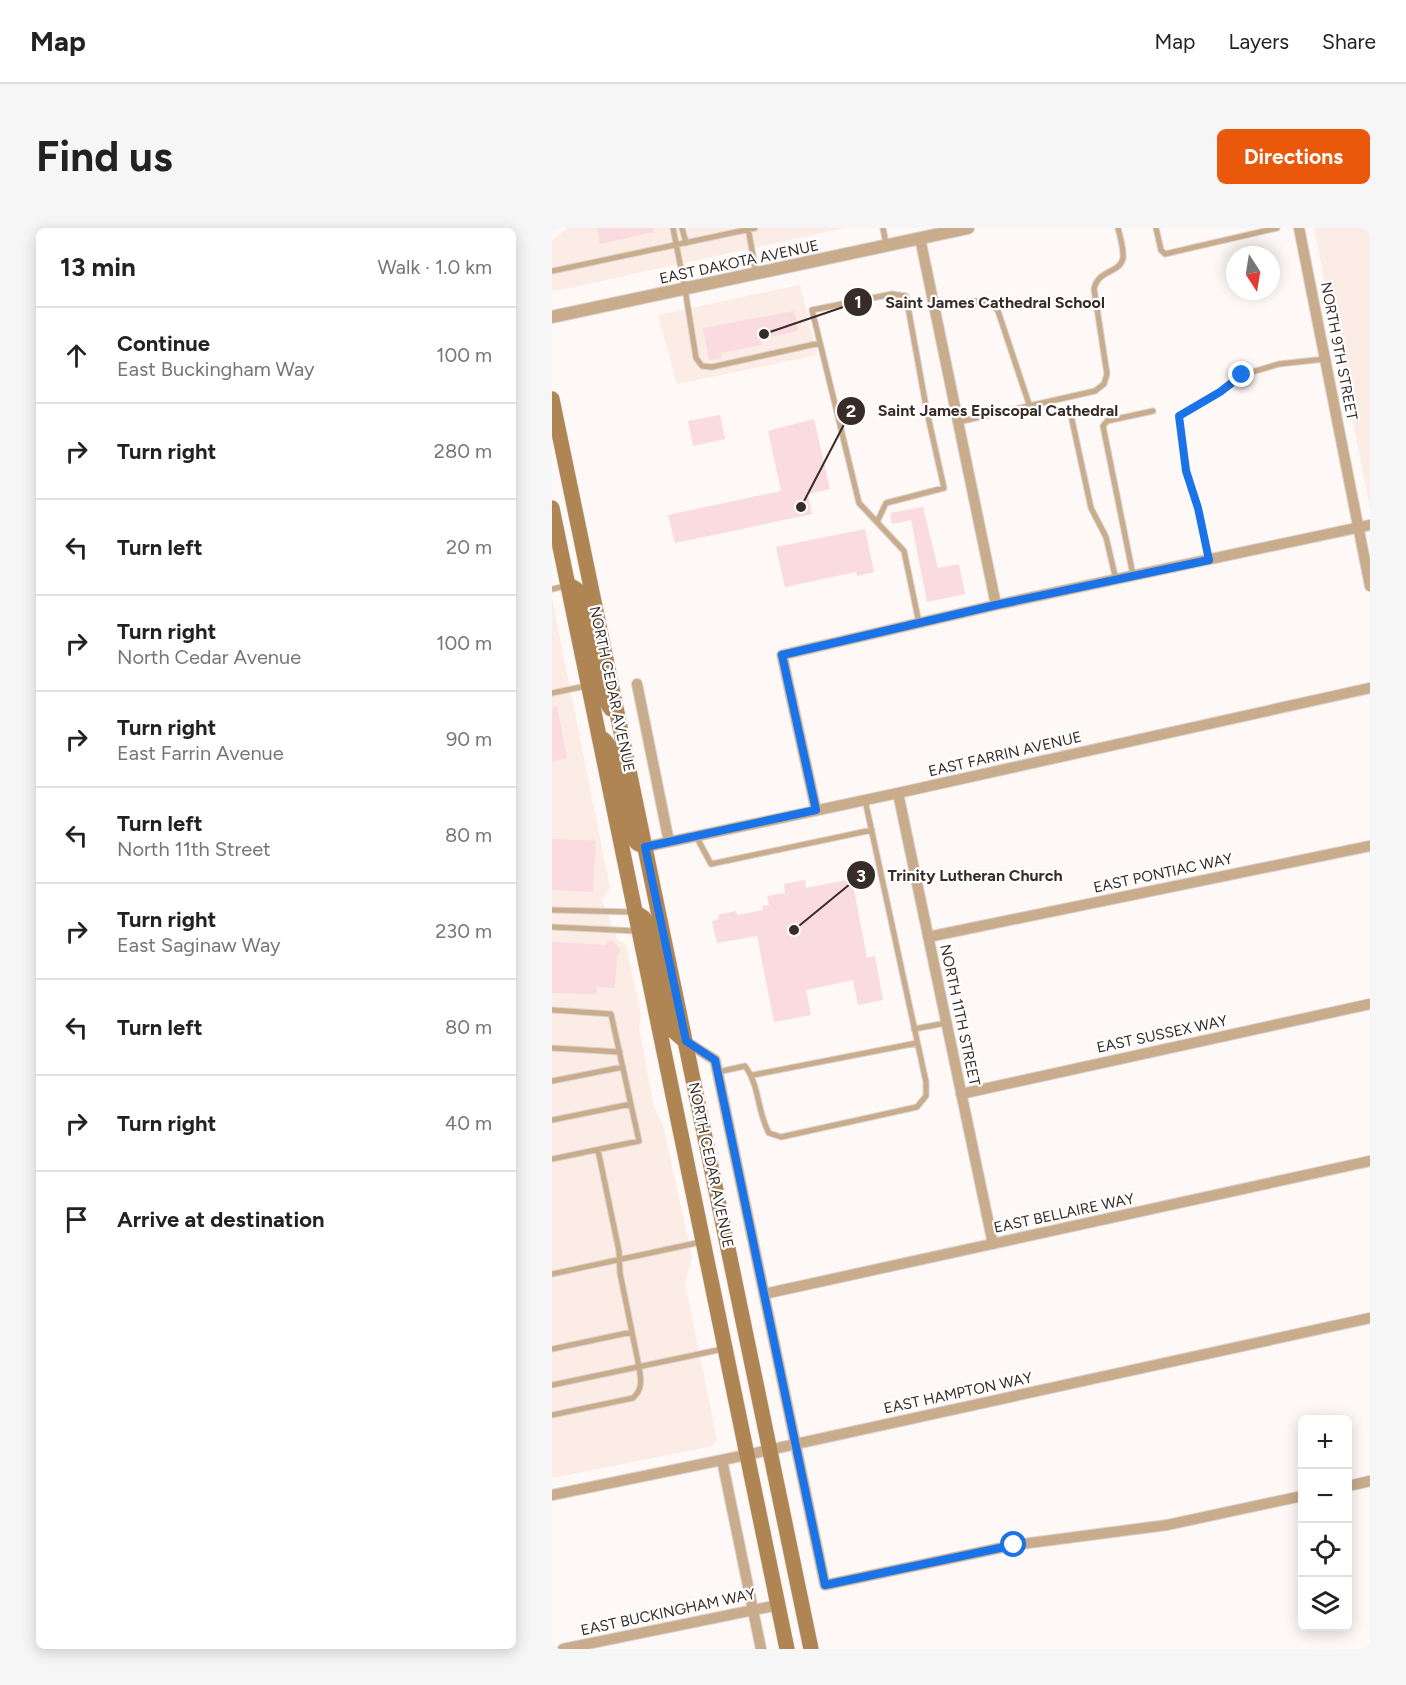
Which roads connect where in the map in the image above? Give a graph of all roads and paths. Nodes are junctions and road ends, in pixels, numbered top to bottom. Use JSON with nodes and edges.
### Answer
{"nodes":[{"id":1,"x":673,"y":228,"type":"edge"},
{"id":2,"x":682,"y":228,"type":"edge"},
{"id":3,"x":755,"y":228,"type":"edge"},
{"id":4,"x":883,"y":228,"type":"edge"},
{"id":5,"x":968,"y":228,"type":"edge"},
{"id":6,"x":1118,"y":228,"type":"edge"},
{"id":7,"x":1156,"y":228,"type":"edge"},
{"id":8,"x":1277,"y":228,"type":"edge"},
{"id":9,"x":1299,"y":228,"type":"edge"},
{"id":10,"x":748,"y":229,"type":"edge"},
{"id":11,"x":918,"y":233,"type":"edge"},
{"id":12,"x":686,"y":243,"type":"junction"},
{"id":13,"x":676,"y":245,"type":"junction"},
{"id":14,"x":886,"y":246,"type":"junction"},
{"id":15,"x":552,"y":271,"type":"edge"},
{"id":16,"x":757,"y":273,"type":"junction"},
{"id":17,"x":685,"y":289,"type":"junction"},
{"id":18,"x":934,"y":308,"type":"junction"},
{"id":19,"x":552,"y":317,"type":"edge"},
{"id":20,"x":820,"y":343,"type":"junction"},
{"id":21,"x":1325,"y":359,"type":"junction"},
{"id":22,"x":552,"y":399,"type":"edge"},
{"id":23,"x":1029,"y":404,"type":"junction"},
{"id":24,"x":955,"y":409,"type":"junction"},
{"id":25,"x":1153,"y":411,"type":"dead end"},
{"id":26,"x":927,"y":412,"type":"junction"},
{"id":27,"x":1072,"y":420,"type":"dead end"},
{"id":28,"x":958,"y":422,"type":"junction"},
{"id":29,"x":552,"y":508,"type":"edge"},
{"id":30,"x":877,"y":522,"type":"junction"},
{"id":31,"x":1364,"y":527,"type":"edge"},
{"id":32,"x":1209,"y":560,"type":"junction"},
{"id":33,"x":1134,"y":576,"type":"junction"},
{"id":34,"x":1116,"y":579,"type":"junction"},
{"id":35,"x":568,"y":585,"type":"junction"},
{"id":36,"x":1370,"y":586,"type":"edge"},
{"id":37,"x":552,"y":589,"type":"edge"},
{"id":38,"x":996,"y":605,"type":"junction"},
{"id":39,"x":920,"y":623,"type":"junction"},
{"id":40,"x":637,"y":684,"type":"dead end"},
{"id":41,"x":588,"y":685,"type":"junction"},
{"id":42,"x":1370,"y":688,"type":"edge"},
{"id":43,"x":552,"y":693,"type":"edge"},
{"id":44,"x":618,"y":716,"type":"junction"},
{"id":45,"x":599,"y":735,"type":"junction"},
{"id":46,"x":898,"y":793,"type":"junction"},
{"id":47,"x":865,"y":800,"type":"junction"},
{"id":48,"x":816,"y":810,"type":"junction"},
{"id":49,"x":872,"y":830,"type":"junction"},
{"id":50,"x":696,"y":836,"type":"junction"},
{"id":51,"x":669,"y":842,"type":"junction"},
{"id":52,"x":1370,"y":846,"type":"edge"},
{"id":53,"x":645,"y":847,"type":"junction"},
{"id":54,"x":552,"y":910,"type":"edge"},
{"id":55,"x":635,"y":912,"type":"junction"},
{"id":56,"x":552,"y":927,"type":"edge"},
{"id":57,"x":639,"y":931,"type":"junction"},
{"id":58,"x":928,"y":937,"type":"junction"},
{"id":59,"x":1370,"y":1004,"type":"edge"},
{"id":60,"x":552,"y":1010,"type":"edge"},
{"id":61,"x":946,"y":1023,"type":"junction"},
{"id":62,"x":914,"y":1029,"type":"junction"},
{"id":63,"x":686,"y":1041,"type":"junction"},
{"id":64,"x":917,"y":1043,"type":"junction"},
{"id":65,"x":552,"y":1048,"type":"edge"},
{"id":66,"x":620,"y":1052,"type":"junction"},
{"id":67,"x":716,"y":1066,"type":"junction"},
{"id":68,"x":623,"y":1067,"type":"junction"},
{"id":69,"x":753,"y":1075,"type":"junction"},
{"id":70,"x":552,"y":1081,"type":"edge"},
{"id":71,"x":961,"y":1094,"type":"junction"},
{"id":72,"x":631,"y":1104,"type":"junction"},
{"id":73,"x":552,"y":1120,"type":"edge"},
{"id":74,"x":598,"y":1150,"type":"junction"},
{"id":75,"x":552,"y":1160,"type":"edge"},
{"id":76,"x":1370,"y":1161,"type":"edge"},
{"id":77,"x":703,"y":1242,"type":"junction"},
{"id":78,"x":993,"y":1244,"type":"junction"},
{"id":79,"x":620,"y":1260,"type":"junction"},
{"id":80,"x":552,"y":1274,"type":"edge"},
{"id":81,"x":764,"y":1293,"type":"junction"},
{"id":82,"x":1370,"y":1318,"type":"edge"},
{"id":83,"x":632,"y":1332,"type":"junction"},
{"id":84,"x":552,"y":1349,"type":"edge"},
{"id":85,"x":725,"y":1349,"type":"junction"},
{"id":86,"x":639,"y":1367,"type":"junction"},
{"id":87,"x":552,"y":1385,"type":"edge"},
{"id":88,"x":552,"y":1415,"type":"edge"},
{"id":89,"x":796,"y":1444,"type":"junction"},
{"id":90,"x":769,"y":1450,"type":"junction"},
{"id":91,"x":746,"y":1455,"type":"junction"},
{"id":92,"x":722,"y":1460,"type":"junction"},
{"id":93,"x":1370,"y":1481,"type":"edge"},
{"id":94,"x":1352,"y":1485,"type":"edge"},
{"id":95,"x":552,"y":1495,"type":"edge"},
{"id":96,"x":1298,"y":1497,"type":"edge"},
{"id":97,"x":778,"y":1605,"type":"junction"},
{"id":98,"x":753,"y":1610,"type":"junction"},
{"id":99,"x":563,"y":1649,"type":"edge"},
{"id":100,"x":761,"y":1649,"type":"edge"},
{"id":101,"x":787,"y":1649,"type":"edge"},
{"id":102,"x":811,"y":1649,"type":"edge"}],
"edges":[{"from":1,"to":13,"type":"lane"},
{"from":2,"to":12,"type":"lane"},
{"from":3,"to":10,"type":"lane"},
{"from":4,"to":14,"type":"lane"},
{"from":5,"to":11,"type":"street","name":"EAST DAKOTA AVENUE"},
{"from":6,"to":23,"type":"lane"},
{"from":7,"to":8,"type":"lane"},
{"from":9,"to":21,"type":"street","name":"NORTH 9TH STREET"},
{"from":10,"to":12,"type":"lane"},
{"from":10,"to":16,"type":"lane"},
{"from":11,"to":14,"type":"street","name":"EAST DAKOTA AVENUE"},
{"from":11,"to":18,"type":"street"},
{"from":12,"to":13,"type":"lane"},
{"from":13,"to":15,"type":"lane"},
{"from":13,"to":17,"type":"lane"},
{"from":14,"to":16,"type":"street","name":"EAST DAKOTA AVENUE"},
{"from":16,"to":17,"type":"street","name":"EAST DAKOTA AVENUE"},
{"from":17,"to":19,"type":"street","name":"EAST DAKOTA AVENUE"},
{"from":17,"to":20,"type":"lane"},
{"from":18,"to":23,"type":"lane"},
{"from":18,"to":24,"type":"street"},
{"from":20,"to":26,"type":"lane"},
{"from":20,"to":30,"type":"lane"},
{"from":21,"to":31,"type":"street","name":"NORTH 9TH STREET"},
{"from":21,"to":32,"type":"lane"},
{"from":22,"to":44,"type":"main road","name":"NORTH CEDAR AVENUE"},
{"from":23,"to":28,"type":"lane"},
{"from":24,"to":26,"type":"lane"},
{"from":24,"to":28,"type":"street"},
{"from":25,"to":33,"type":"lane"},
{"from":26,"to":30,"type":"lane"},
{"from":27,"to":34,"type":"lane"},
{"from":28,"to":38,"type":"street"},
{"from":29,"to":35,"type":"main road","name":"NORTH CEDAR AVENUE"},
{"from":30,"to":39,"type":"lane"},
{"from":31,"to":32,"type":"street"},
{"from":31,"to":36,"type":"street","name":"NORTH 9TH STREET"},
{"from":32,"to":33,"type":"street"},
{"from":33,"to":34,"type":"street"},
{"from":34,"to":38,"type":"street"},
{"from":35,"to":37,"type":"lane"},
{"from":35,"to":41,"type":"main road","name":"NORTH CEDAR AVENUE"},
{"from":35,"to":44,"type":"main road"},
{"from":38,"to":39,"type":"street"},
{"from":39,"to":48,"type":"street"},
{"from":40,"to":51,"type":"street"},
{"from":41,"to":43,"type":"lane"},
{"from":41,"to":45,"type":"main road","name":"NORTH CEDAR AVENUE"},
{"from":42,"to":46,"type":"street","name":"EAST FARRIN AVENUE"},
{"from":44,"to":53,"type":"main road","name":"NORTH CEDAR AVENUE"},
{"from":45,"to":53,"type":"main road"},
{"from":45,"to":55,"type":"main road","name":"NORTH CEDAR AVENUE"},
{"from":46,"to":47,"type":"street","name":"EAST FARRIN AVENUE"},
{"from":46,"to":58,"type":"street","name":"NORTH 11TH STREET"},
{"from":47,"to":48,"type":"street","name":"EAST FARRIN AVENUE"},
{"from":47,"to":49,"type":"lane"},
{"from":48,"to":50,"type":"street","name":"EAST FARRIN AVENUE"},
{"from":49,"to":50,"type":"lane"},
{"from":49,"to":62,"type":"lane"},
{"from":50,"to":51,"type":"street","name":"EAST FARRIN AVENUE"},
{"from":51,"to":53,"type":"street","name":"EAST FARRIN AVENUE"},
{"from":52,"to":58,"type":"street","name":"EAST PONTIAC WAY"},
{"from":53,"to":63,"type":"main road","name":"NORTH CEDAR AVENUE"},
{"from":54,"to":55,"type":"lane"},
{"from":55,"to":57,"type":"main road","name":"NORTH CEDAR AVENUE"},
{"from":55,"to":63,"type":"main road"},
{"from":56,"to":57,"type":"lane"},
{"from":57,"to":77,"type":"main road","name":"NORTH CEDAR AVENUE"},
{"from":58,"to":61,"type":"street","name":"NORTH 11TH STREET"},
{"from":59,"to":71,"type":"street","name":"EAST SUSSEX WAY"},
{"from":60,"to":66,"type":"lane"},
{"from":61,"to":62,"type":"lane"},
{"from":61,"to":71,"type":"street","name":"NORTH 11TH STREET"},
{"from":62,"to":64,"type":"lane"},
{"from":63,"to":67,"type":"street"},
{"from":63,"to":90,"type":"main road","name":"NORTH CEDAR AVENUE"},
{"from":64,"to":69,"type":"lane"},
{"from":64,"to":69,"type":"lane"},
{"from":65,"to":66,"type":"lane"},
{"from":66,"to":68,"type":"lane"},
{"from":67,"to":69,"type":"lane"},
{"from":67,"to":81,"type":"street"},
{"from":68,"to":70,"type":"lane"},
{"from":68,"to":72,"type":"lane"},
{"from":71,"to":78,"type":"street","name":"NORTH 11TH STREET"},
{"from":72,"to":73,"type":"lane"},
{"from":72,"to":74,"type":"lane"},
{"from":74,"to":75,"type":"lane"},
{"from":74,"to":79,"type":"lane"},
{"from":76,"to":78,"type":"street","name":"EAST BELLAIRE WAY"},
{"from":77,"to":79,"type":"lane"},
{"from":77,"to":85,"type":"main road","name":"NORTH CEDAR AVENUE"},
{"from":78,"to":81,"type":"street","name":"EAST BELLAIRE WAY"},
{"from":79,"to":80,"type":"lane"},
{"from":79,"to":83,"type":"lane"},
{"from":81,"to":89,"type":"street"},
{"from":82,"to":89,"type":"street","name":"EAST HAMPTON WAY"},
{"from":83,"to":84,"type":"lane"},
{"from":83,"to":86,"type":"lane"},
{"from":85,"to":86,"type":"lane"},
{"from":85,"to":91,"type":"main road","name":"NORTH CEDAR AVENUE"},
{"from":86,"to":87,"type":"lane"},
{"from":86,"to":88,"type":"lane"},
{"from":89,"to":90,"type":"street","name":"EAST HAMPTON WAY"},
{"from":89,"to":96,"type":"street"},
{"from":90,"to":91,"type":"street","name":"EAST HAMPTON WAY"},
{"from":90,"to":102,"type":"main road","name":"NORTH CEDAR AVENUE"},
{"from":91,"to":92,"type":"street","name":"EAST HAMPTON WAY"},
{"from":91,"to":97,"type":"main road","name":"NORTH CEDAR AVENUE"},
{"from":92,"to":95,"type":"street","name":"EAST HAMPTON WAY"},
{"from":92,"to":98,"type":"street"},
{"from":93,"to":94,"type":"street"},
{"from":97,"to":98,"type":"street","name":"EAST BUCKINGHAM WAY"},
{"from":97,"to":101,"type":"main road","name":"NORTH CEDAR AVENUE"},
{"from":98,"to":99,"type":"street","name":"EAST BUCKINGHAM WAY"},
{"from":98,"to":100,"type":"street"}]}
